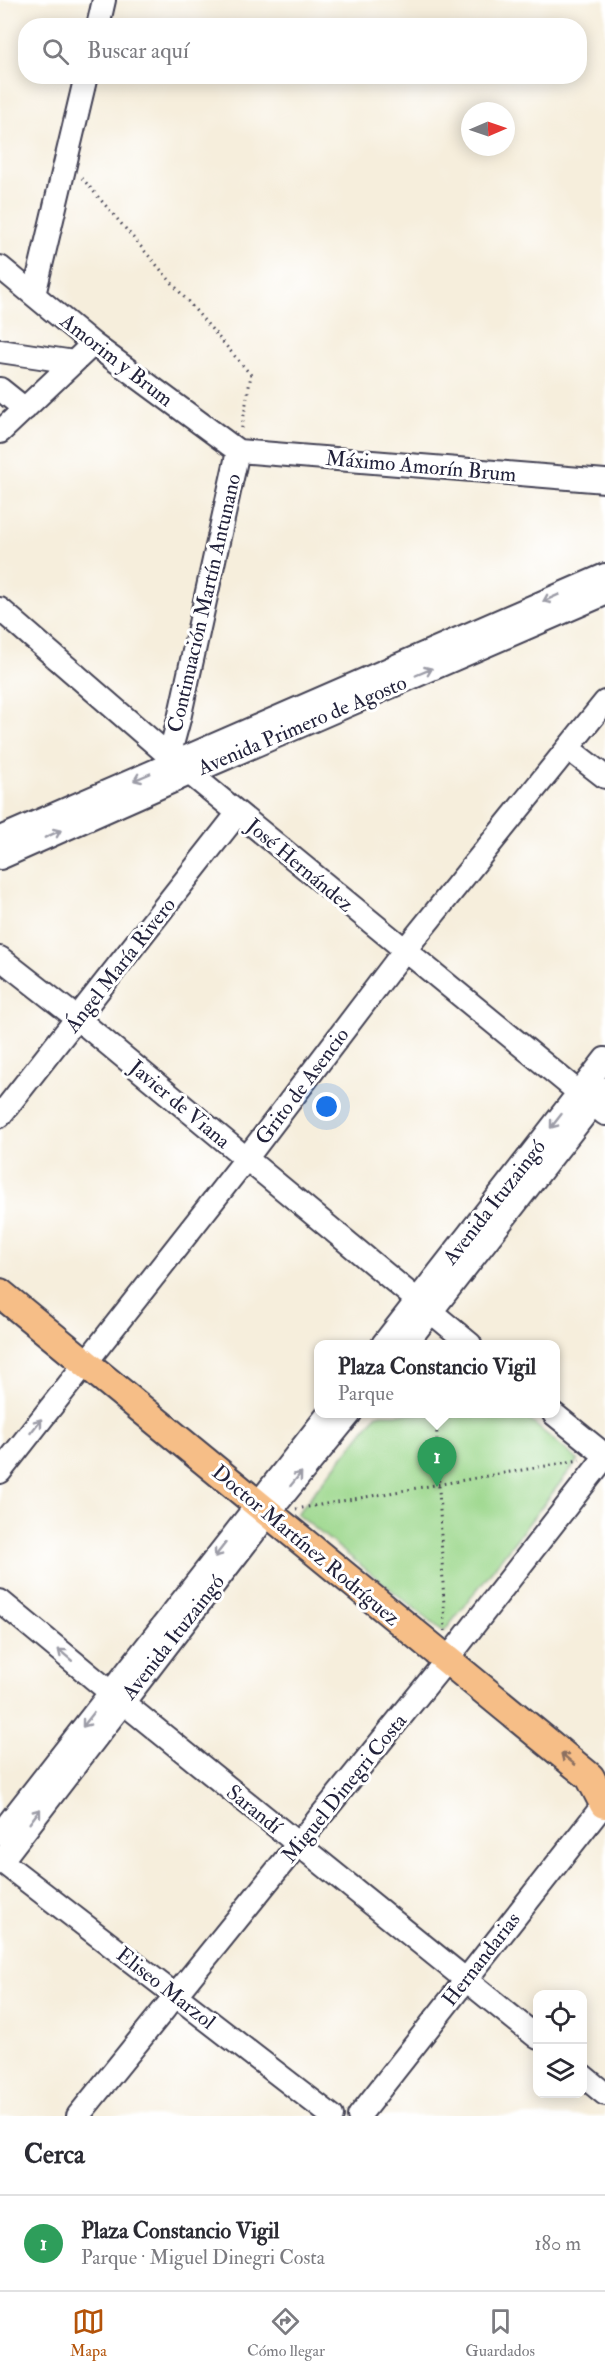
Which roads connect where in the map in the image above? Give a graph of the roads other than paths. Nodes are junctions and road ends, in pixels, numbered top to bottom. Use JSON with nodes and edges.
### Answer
{"nodes":[{"id":1,"x":104,"y":0,"type":"edge"},
{"id":2,"x":100,"y":18,"type":"edge"},
{"id":3,"x":84,"y":84,"type":"edge"},
{"id":4,"x":0,"y":267,"type":"edge"},
{"id":5,"x":34,"y":295,"type":"junction"},
{"id":6,"x":93,"y":344,"type":"junction"},
{"id":7,"x":0,"y":351,"type":"edge"},
{"id":8,"x":74,"y":362,"type":"junction"},
{"id":9,"x":0,"y":389,"type":"edge"},
{"id":10,"x":25,"y":409,"type":"junction"},
{"id":11,"x":0,"y":432,"type":"edge"},
{"id":12,"x":237,"y":451,"type":"junction"},
{"id":13,"x":605,"y":481,"type":"edge"},
{"id":14,"x":605,"y":575,"type":"edge"},
{"id":15,"x":605,"y":594,"type":"edge"},
{"id":16,"x":0,"y":609,"type":"edge"},
{"id":17,"x":605,"y":702,"type":"edge"},
{"id":18,"x":569,"y":748,"type":"junction"},
{"id":19,"x":178,"y":764,"type":"junction"},
{"id":20,"x":605,"y":777,"type":"edge"},
{"id":21,"x":238,"y":813,"type":"junction"},
{"id":22,"x":0,"y":838,"type":"edge"},
{"id":23,"x":0,"y":858,"type":"edge"},
{"id":24,"x":404,"y":951,"type":"junction"},
{"id":25,"x":0,"y":958,"type":"edge"},
{"id":26,"x":78,"y":1019,"type":"junction"},
{"id":27,"x":605,"y":1059,"type":"edge"},
{"id":28,"x":595,"y":1100,"type":"edge"},
{"id":29,"x":0,"y":1116,"type":"edge"},
{"id":30,"x":246,"y":1160,"type":"junction"},
{"id":31,"x":0,"y":1293,"type":"edge"},
{"id":32,"x":424,"y":1307,"type":"junction"},
{"id":33,"x":0,"y":1312,"type":"edge"},
{"id":34,"x":387,"y":1340,"type":"edge"},
{"id":35,"x":408,"y":1340,"type":"edge"},
{"id":36,"x":465,"y":1340,"type":"edge"},
{"id":37,"x":81,"y":1370,"type":"junction"},
{"id":38,"x":325,"y":1418,"type":"edge"},
{"id":39,"x":345,"y":1418,"type":"edge"},
{"id":40,"x":559,"y":1418,"type":"edge"},
{"id":41,"x":598,"y":1457,"type":"edge"},
{"id":42,"x":0,"y":1472,"type":"edge"},
{"id":43,"x":258,"y":1514,"type":"junction"},
{"id":44,"x":0,"y":1601,"type":"edge"},
{"id":45,"x":440,"y":1668,"type":"junction"},
{"id":46,"x":116,"y":1697,"type":"junction"},
{"id":47,"x":604,"y":1804,"type":"edge"},
{"id":48,"x":0,"y":1834,"type":"edge"},
{"id":49,"x":299,"y":1845,"type":"junction"},
{"id":50,"x":0,"y":1861,"type":"edge"},
{"id":51,"x":465,"y":1979,"type":"junction"},
{"id":52,"x":176,"y":1995,"type":"junction"},
{"id":53,"x":533,"y":2035,"type":"edge"},
{"id":54,"x":587,"y":2079,"type":"edge"},
{"id":55,"x":605,"y":2094,"type":"edge"},
{"id":56,"x":78,"y":2116,"type":"edge"},
{"id":57,"x":332,"y":2116,"type":"edge"},
{"id":58,"x":358,"y":2116,"type":"edge"}],
"edges":[{"from":1,"to":2,"type":"street"},
{"from":3,"to":5,"type":"street"},
{"from":4,"to":5,"type":"street","name":"Amorim y Brum"},
{"from":5,"to":6,"type":"street","name":"Amorim y Brum"},
{"from":6,"to":8,"type":"street"},
{"from":6,"to":12,"type":"street","name":"Amorim y Brum"},
{"from":7,"to":8,"type":"street"},
{"from":8,"to":10,"type":"street"},
{"from":9,"to":10,"type":"street"},
{"from":10,"to":11,"type":"street"},
{"from":12,"to":13,"type":"street","name":"Máximo Amorín Brum"},
{"from":12,"to":19,"type":"street","name":"Continuación Martín Antunano"},
{"from":14,"to":19,"type":"street","name":"Avenida Primero de Agosto","one_way":true},
{"from":19,"to":15,"type":"street","name":"Avenida Primero de Agosto","one_way":true},
{"from":16,"to":19,"type":"street","name":"José Hernández"},
{"from":17,"to":18,"type":"street","name":"Grito de Asencio"},
{"from":18,"to":20,"type":"street"},
{"from":18,"to":24,"type":"street","name":"Grito de Asencio"},
{"from":19,"to":21,"type":"street","name":"José Hernández"},
{"from":19,"to":22,"type":"street","name":"Avenida Primero de Agosto","one_way":true},
{"from":23,"to":19,"type":"street","name":"Avenida Primero de Agosto","one_way":true},
{"from":21,"to":24,"type":"street","name":"José Hernández"},
{"from":21,"to":26,"type":"street","name":"Ángel María Rivero"},
{"from":24,"to":28,"type":"street","name":"José Hernández"},
{"from":24,"to":30,"type":"street","name":"Grito de Asencio"},
{"from":25,"to":26,"type":"street","name":"Javier de Viana"},
{"from":26,"to":29,"type":"street","name":"Ángel María Rivero"},
{"from":26,"to":30,"type":"street","name":"Javier de Viana"},
{"from":27,"to":28,"type":"street","name":"Avenida Ituzaingó"},
{"from":28,"to":32,"type":"street","name":"Avenida Ituzaingó"},
{"from":30,"to":32,"type":"street","name":"Javier de Viana"},
{"from":30,"to":37,"type":"street","name":"Grito de Asencio"},
{"from":31,"to":37,"type":"main road","name":"Doctor Martínez Rodríguez"},
{"from":32,"to":34,"type":"street","name":"Avenida Ituzaingó"},
{"from":32,"to":35,"type":"street","name":"Avenida Ituzaingó"},
{"from":32,"to":36,"type":"street","name":"Javier de Viana"},
{"from":33,"to":37,"type":"main road","name":"Doctor Martínez Rodríguez"},
{"from":42,"to":37,"type":"street","name":"Grito de Asencio","one_way":true},
{"from":37,"to":43,"type":"main road","name":"Doctor Martínez Rodríguez"},
{"from":38,"to":43,"type":"street","name":"Avenida Ituzaingó"},
{"from":43,"to":39,"type":"street","name":"Avenida Ituzaingó","one_way":true},
{"from":40,"to":41,"type":"street"},
{"from":41,"to":45,"type":"street","name":"Miguel Dinegri Costa"},
{"from":43,"to":45,"type":"main road","name":"Doctor Martínez Rodríguez"},
{"from":43,"to":46,"type":"street","name":"Avenida Ituzaingó"},
{"from":46,"to":44,"type":"street","name":"Sarandí","one_way":true},
{"from":45,"to":47,"type":"main road","name":"Doctor Martínez Rodríguez"},
{"from":45,"to":49,"type":"street","name":"Miguel Dinegri Costa"},
{"from":46,"to":48,"type":"street","name":"Avenida Ituzaingó","one_way":true},
{"from":46,"to":49,"type":"street","name":"Sarandí"},
{"from":50,"to":46,"type":"street","name":"Avenida Ituzaingó","one_way":true},
{"from":47,"to":51,"type":"street","name":"Hernandarias"},
{"from":49,"to":51,"type":"street","name":"Sarandí"},
{"from":49,"to":52,"type":"street","name":"Miguel Dinegri Costa"},
{"from":50,"to":52,"type":"street","name":"Eliseo Marzol"},
{"from":51,"to":53,"type":"street","name":"Sarandí"},
{"from":51,"to":58,"type":"street","name":"Hernandarias"},
{"from":52,"to":56,"type":"street","name":"Miguel Dinegri Costa"},
{"from":52,"to":57,"type":"street","name":"Eliseo Marzol"},
{"from":54,"to":55,"type":"street"}]}
